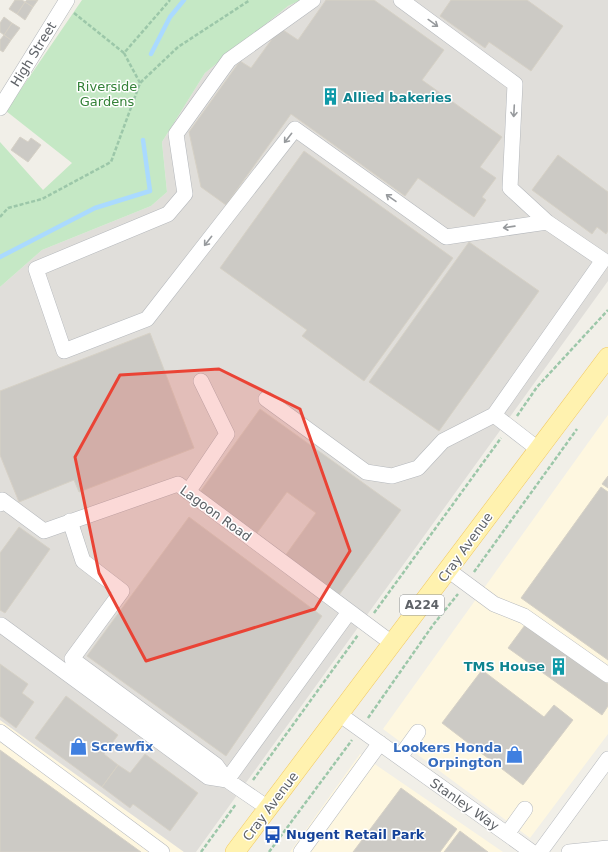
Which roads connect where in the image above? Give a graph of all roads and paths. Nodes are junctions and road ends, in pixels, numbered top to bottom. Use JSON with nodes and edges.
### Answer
{"nodes":[{"id":1,"x":170,"y":0,"type":"edge"},
{"id":2,"x":250,"y":0,"type":"edge"},
{"id":3,"x":313,"y":0,"type":"edge"},
{"id":4,"x":401,"y":0,"type":"edge"},
{"id":5,"x":65,"y":2,"type":"edge"},
{"id":6,"x":124,"y":54,"type":"junction"},
{"id":7,"x":140,"y":83,"type":"junction"},
{"id":8,"x":0,"y":108,"type":"edge"},
{"id":9,"x":0,"y":217,"type":"edge"},
{"id":10,"x":547,"y":222,"type":"junction"},
{"id":11,"x":608,"y":310,"type":"edge"},
{"id":12,"x":608,"y":357,"type":"edge"},
{"id":13,"x":201,"y":382,"type":"dead end"},
{"id":14,"x":266,"y":399,"type":"dead end"},
{"id":15,"x":494,"y":415,"type":"junction"},
{"id":16,"x":580,"y":424,"type":"dead end"},
{"id":17,"x":509,"y":426,"type":"junction"},
{"id":18,"x":538,"y":449,"type":"junction"},
{"id":19,"x":188,"y":492,"type":"junction"},
{"id":20,"x":1,"y":499,"type":"edge"},
{"id":21,"x":70,"y":521,"type":"junction"},
{"id":22,"x":448,"y":570,"type":"junction"},
{"id":23,"x":466,"y":584,"type":"junction"},
{"id":24,"x":349,"y":612,"type":"junction"},
{"id":25,"x":1,"y":624,"type":"dead end"},
{"id":26,"x":366,"y":624,"type":"junction"},
{"id":27,"x":393,"y":644,"type":"junction"},
{"id":28,"x":608,"y":675,"type":"edge"},
{"id":29,"x":339,"y":714,"type":"junction"},
{"id":30,"x":360,"y":729,"type":"junction"},
{"id":31,"x":0,"y":732,"type":"edge"},
{"id":32,"x":418,"y":732,"type":"dead end"},
{"id":33,"x":380,"y":743,"type":"junction"},
{"id":34,"x":400,"y":757,"type":"junction"},
{"id":35,"x":608,"y":759,"type":"edge"},
{"id":36,"x":227,"y":780,"type":"junction"},
{"id":37,"x":244,"y":792,"type":"junction"},
{"id":38,"x":268,"y":808,"type":"junction"},
{"id":39,"x":525,"y":809,"type":"dead end"},
{"id":40,"x":507,"y":834,"type":"junction"},
{"id":41,"x":608,"y":848,"type":"edge"},
{"id":42,"x":162,"y":852,"type":"edge"},
{"id":43,"x":201,"y":852,"type":"edge"},
{"id":44,"x":236,"y":852,"type":"edge"},
{"id":45,"x":269,"y":852,"type":"edge"},
{"id":46,"x":301,"y":852,"type":"edge"},
{"id":47,"x":532,"y":852,"type":"edge"},
{"id":48,"x":540,"y":852,"type":"edge"},
{"id":49,"x":569,"y":852,"type":"edge"}],
"edges":[{"from":1,"to":6,"type":"path"},
{"from":2,"to":7,"type":"path"},
{"from":10,"to":3,"type":"street","one_way":true},
{"from":4,"to":10,"type":"street","one_way":true},
{"from":5,"to":6,"type":"path"},
{"from":5,"to":8,"type":"street","name":"High Street"},
{"from":6,"to":7,"type":"path"},
{"from":7,"to":9,"type":"path"},
{"from":10,"to":15,"type":"street"},
{"from":11,"to":17,"type":"path"},
{"from":12,"to":18,"type":"main road","name":"Cray Avenue","number":"A224"},
{"from":13,"to":19,"type":"street"},
{"from":14,"to":15,"type":"street"},
{"from":15,"to":17,"type":"street"},
{"from":16,"to":23,"type":"path"},
{"from":17,"to":18,"type":"street"},
{"from":17,"to":26,"type":"path"},
{"from":18,"to":22,"type":"main road","name":"Cray Avenue","number":"A224"},
{"from":19,"to":21,"type":"street","name":"Lagoon Road"},
{"from":19,"to":24,"type":"street","name":"Lagoon Road"},
{"from":20,"to":21,"type":"street","name":"Lagoon Road"},
{"from":21,"to":36,"type":"street"},
{"from":22,"to":23,"type":"street"},
{"from":22,"to":27,"type":"main road","name":"Cray Avenue","number":"A224"},
{"from":23,"to":28,"type":"street"},
{"from":23,"to":30,"type":"path"},
{"from":24,"to":26,"type":"street","name":"Lagoon Road"},
{"from":24,"to":36,"type":"street"},
{"from":25,"to":36,"type":"street"},
{"from":26,"to":27,"type":"street","name":"Lagoon Road"},
{"from":26,"to":37,"type":"path"},
{"from":27,"to":29,"type":"main road","name":"Cray Avenue","number":"A224"},
{"from":29,"to":30,"type":"street","name":"Stanley Way"},
{"from":29,"to":38,"type":"main road","name":"Cray Avenue","number":"A224"},
{"from":30,"to":33,"type":"street","name":"Stanley Way"},
{"from":30,"to":45,"type":"path"},
{"from":31,"to":42,"type":"street"},
{"from":32,"to":34,"type":"street"},
{"from":33,"to":34,"type":"street","name":"Stanley Way"},
{"from":33,"to":46,"type":"street"},
{"from":34,"to":40,"type":"street","name":"Stanley Way"},
{"from":35,"to":48,"type":"street"},
{"from":36,"to":37,"type":"street"},
{"from":37,"to":38,"type":"street"},
{"from":37,"to":43,"type":"path"},
{"from":38,"to":44,"type":"main road","name":"Cray Avenue","number":"A224"},
{"from":39,"to":40,"type":"street"},
{"from":40,"to":47,"type":"street","name":"Stanley Way"},
{"from":41,"to":49,"type":"street"}]}
